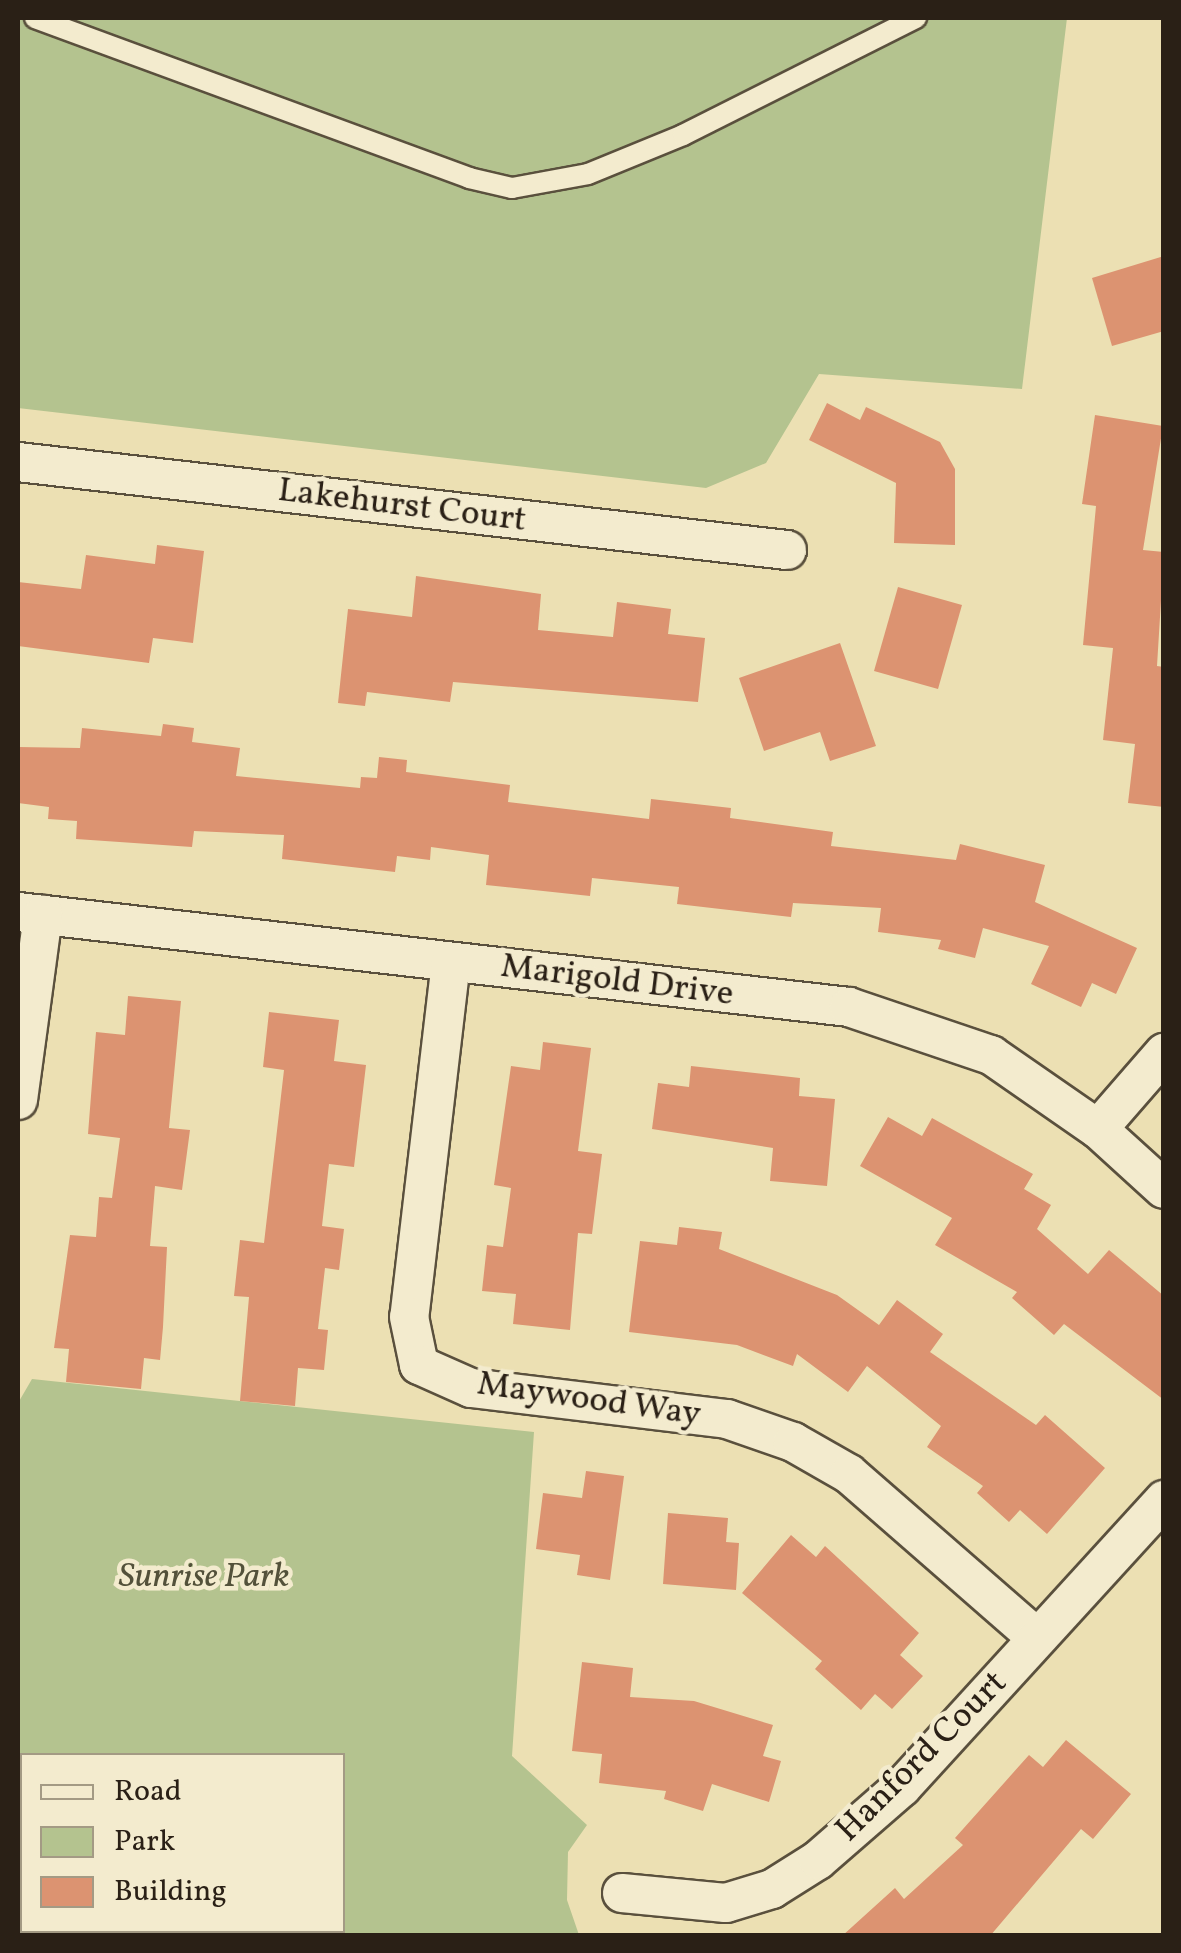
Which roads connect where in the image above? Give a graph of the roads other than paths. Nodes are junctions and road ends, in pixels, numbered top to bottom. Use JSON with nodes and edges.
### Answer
{"nodes":[{"id":1,"x":35,"y":18,"type":"edge"},
{"id":2,"x":916,"y":18,"type":"edge"},
{"id":3,"x":18,"y":462,"type":"edge"},
{"id":4,"x":788,"y":550,"type":"dead end"},
{"id":5,"x":30,"y":914,"type":"edge"},
{"id":6,"x":451,"y":962,"type":"junction"},
{"id":7,"x":1164,"y":1053,"type":"edge"},
{"id":8,"x":18,"y":1100,"type":"edge"},
{"id":9,"x":1098,"y":1129,"type":"junction"},
{"id":10,"x":1164,"y":1190,"type":"edge"},
{"id":11,"x":1164,"y":1500,"type":"edge"},
{"id":12,"x":1037,"y":1638,"type":"junction"},
{"id":13,"x":622,"y":1893,"type":"dead end"}],
"edges":[{"from":1,"to":2,"type":"lane"},
{"from":3,"to":4,"type":"street","name":"Lakehurst Court"},
{"from":5,"to":6,"type":"street","name":"Marigold Drive"},
{"from":5,"to":8,"type":"street"},
{"from":6,"to":9,"type":"street","name":"Marigold Drive"},
{"from":6,"to":12,"type":"street","name":"Maywood Way"},
{"from":7,"to":9,"type":"street"},
{"from":9,"to":10,"type":"street","name":"Marigold Drive"},
{"from":11,"to":12,"type":"street","name":"Hanford Court"},
{"from":12,"to":13,"type":"street","name":"Hanford Court"}]}
